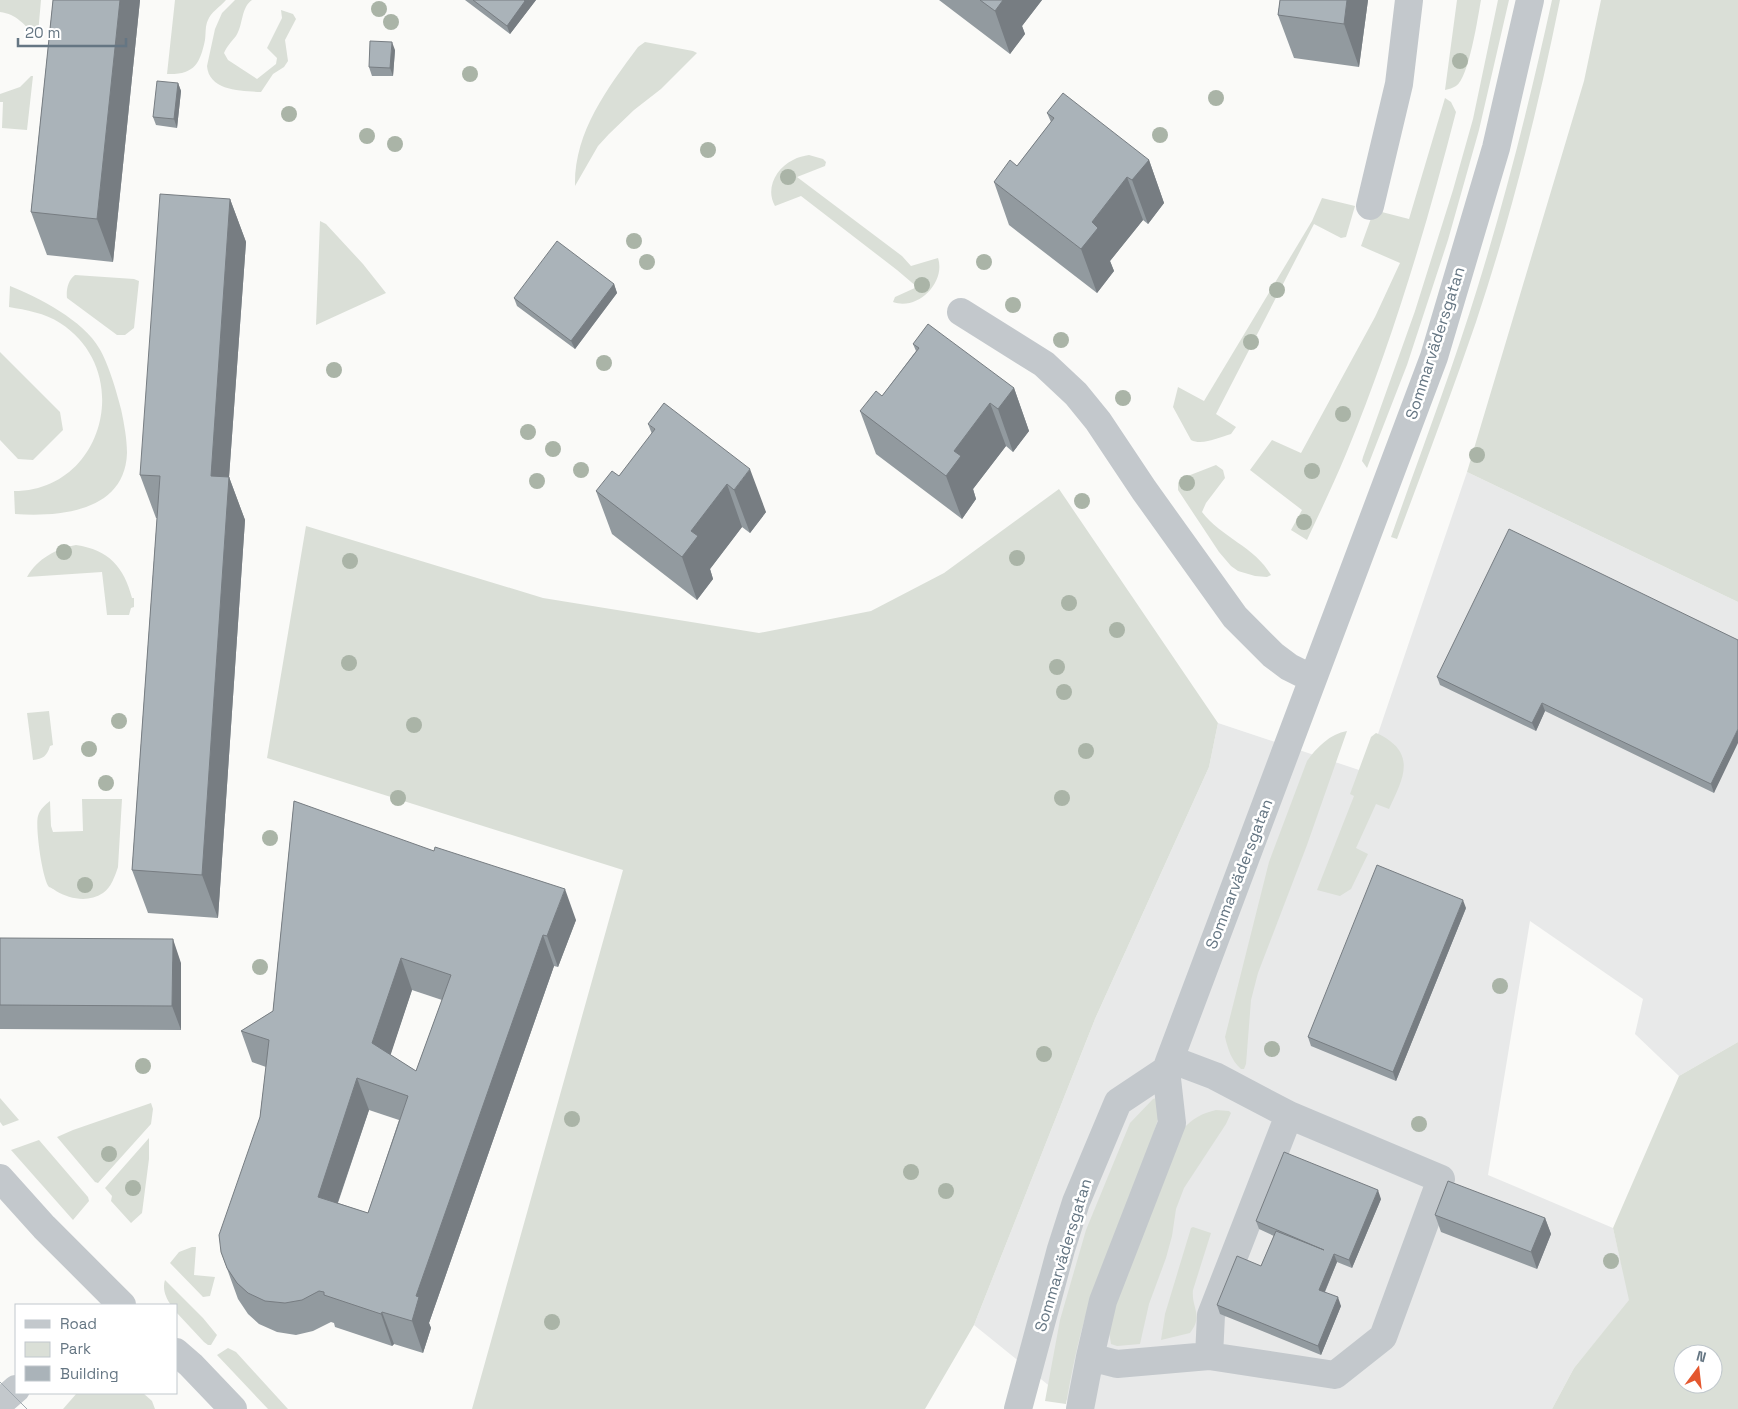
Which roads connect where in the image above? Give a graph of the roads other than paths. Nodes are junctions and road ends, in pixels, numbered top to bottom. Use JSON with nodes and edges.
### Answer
{"nodes":[{"id":1,"x":1409,"y":0,"type":"edge"},
{"id":2,"x":1530,"y":0,"type":"edge"},
{"id":3,"x":1370,"y":206,"type":"dead end"},
{"id":4,"x":961,"y":312,"type":"dead end"},
{"id":5,"x":1313,"y":678,"type":"junction"},
{"id":6,"x":1168,"y":1064,"type":"junction"},
{"id":7,"x":1289,"y":1115,"type":"junction"},
{"id":8,"x":0,"y":1178,"type":"edge"},
{"id":9,"x":115,"y":1303,"type":"edge"},
{"id":10,"x":178,"y":1354,"type":"edge"},
{"id":11,"x":1090,"y":1356,"type":"junction"},
{"id":12,"x":1209,"y":1356,"type":"junction"},
{"id":13,"x":15,"y":1390,"type":"edge"},
{"id":14,"x":0,"y":1403,"type":"edge"},
{"id":15,"x":233,"y":1409,"type":"edge"},
{"id":16,"x":1018,"y":1409,"type":"edge"},
{"id":17,"x":1080,"y":1409,"type":"edge"}],
"edges":[{"from":1,"to":3,"type":"street"},
{"from":2,"to":5,"type":"street","name":"Sommarvädersgatan"},
{"from":4,"to":5,"type":"street"},
{"from":5,"to":6,"type":"street","name":"Sommarvädersgatan"},
{"from":6,"to":7,"type":"street"},
{"from":6,"to":11,"type":"street","name":"Sommarvädersgatan"},
{"from":6,"to":16,"type":"street","name":"Sommarvädersgatan"},
{"from":7,"to":12,"type":"street"},
{"from":7,"to":12,"type":"street"},
{"from":8,"to":9,"type":"street"},
{"from":10,"to":15,"type":"street"},
{"from":11,"to":12,"type":"street"},
{"from":11,"to":17,"type":"street","name":"Sommarvädersgatan"},
{"from":13,"to":14,"type":"street"}]}
